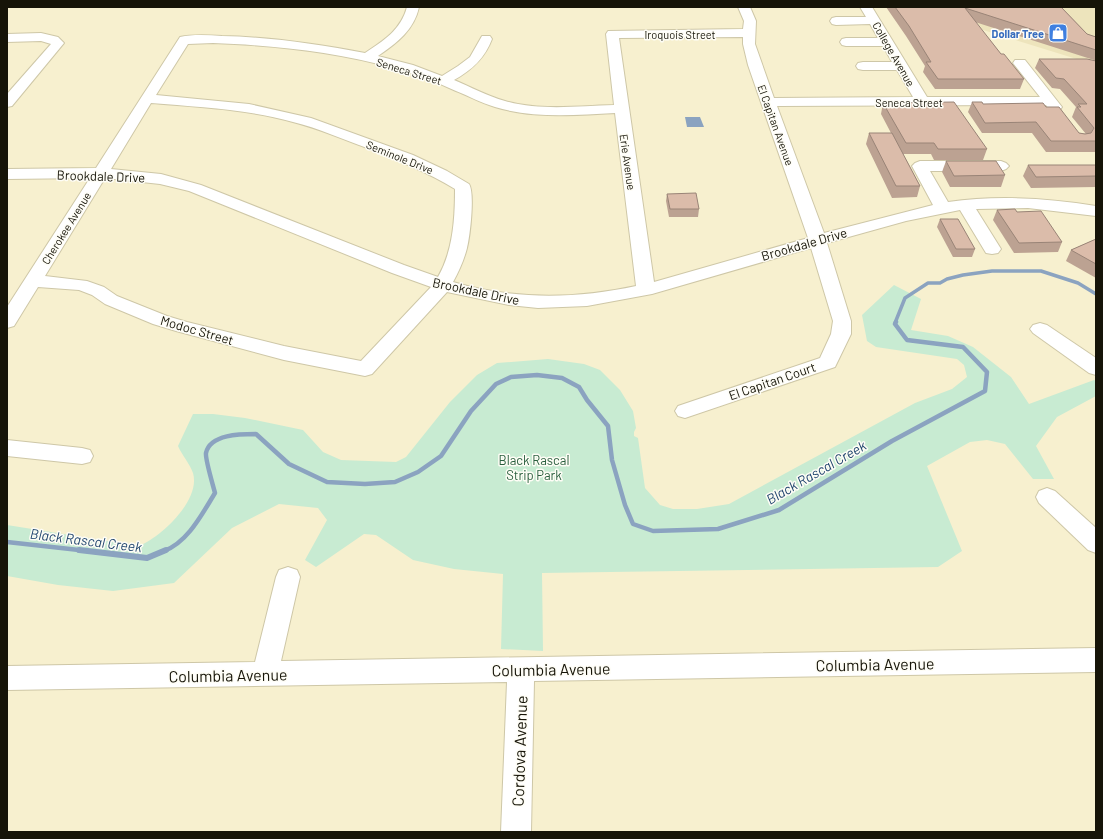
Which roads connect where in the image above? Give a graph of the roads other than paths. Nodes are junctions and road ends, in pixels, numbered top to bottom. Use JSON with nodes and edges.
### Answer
{"nodes":[{"id":1,"x":413,"y":7,"type":"edge"},
{"id":2,"x":744,"y":7,"type":"edge"},
{"id":3,"x":866,"y":7,"type":"edge"},
{"id":4,"x":874,"y":20,"type":"junction"},
{"id":5,"x":836,"y":21,"type":"dead end"},
{"id":6,"x":748,"y":33,"type":"junction"},
{"id":7,"x":612,"y":34,"type":"joint"},
{"id":8,"x":7,"y":38,"type":"edge"},
{"id":9,"x":194,"y":39,"type":"joint"},
{"id":10,"x":486,"y":39,"type":"dead end"},
{"id":11,"x":846,"y":42,"type":"dead end"},
{"id":12,"x":887,"y":42,"type":"junction"},
{"id":13,"x":367,"y":58,"type":"junction"},
{"id":14,"x":1036,"y":63,"type":"dead end"},
{"id":15,"x":863,"y":66,"type":"dead end"},
{"id":16,"x":901,"y":66,"type":"junction"},
{"id":17,"x":442,"y":81,"type":"junction"},
{"id":18,"x":9,"y":98,"type":"edge"},
{"id":19,"x":147,"y":99,"type":"junction"},
{"id":20,"x":1050,"y":101,"type":"junction"},
{"id":21,"x":768,"y":102,"type":"junction"},
{"id":22,"x":922,"y":102,"type":"junction"},
{"id":23,"x":621,"y":109,"type":"junction"},
{"id":24,"x":1063,"y":117,"type":"edge"},
{"id":25,"x":1001,"y":166,"type":"edge"},
{"id":26,"x":101,"y":173,"type":"junction"},
{"id":27,"x":7,"y":174,"type":"edge"},
{"id":28,"x":965,"y":205,"type":"junction"},
{"id":29,"x":942,"y":208,"type":"junction"},
{"id":30,"x":1096,"y":211,"type":"edge"},
{"id":31,"x":817,"y":241,"type":"junction"},
{"id":32,"x":992,"y":248,"type":"dead end"},
{"id":33,"x":33,"y":281,"type":"junction"},
{"id":34,"x":442,"y":286,"type":"junction"},
{"id":35,"x":646,"y":290,"type":"junction"},
{"id":36,"x":7,"y":322,"type":"edge"},
{"id":37,"x":1040,"y":329,"type":"dead end"},
{"id":38,"x":1096,"y":368,"type":"edge"},
{"id":39,"x":365,"y":369,"type":"joint"},
{"id":40,"x":685,"y":411,"type":"dead end"},
{"id":41,"x":7,"y":448,"type":"edge"},
{"id":42,"x":82,"y":456,"type":"dead end"},
{"id":43,"x":1047,"y":497,"type":"dead end"},
{"id":44,"x":1096,"y":544,"type":"edge"},
{"id":45,"x":288,"y":577,"type":"dead end"},
{"id":46,"x":1096,"y":660,"type":"edge"},
{"id":47,"x":521,"y":669,"type":"junction"},
{"id":48,"x":265,"y":674,"type":"junction"},
{"id":49,"x":7,"y":678,"type":"edge"},
{"id":50,"x":516,"y":832,"type":"edge"}],
"edges":[{"from":1,"to":13,"type":"street"},
{"from":2,"to":6,"type":"street","name":"El Capitan Avenue"},
{"from":3,"to":4,"type":"street","name":"College Avenue"},
{"from":4,"to":5,"type":"street"},
{"from":4,"to":12,"type":"street","name":"College Avenue"},
{"from":6,"to":7,"type":"street","name":"Iroquois Street"},
{"from":6,"to":21,"type":"street","name":"El Capitan Avenue"},
{"from":7,"to":23,"type":"street","name":"Erie Avenue"},
{"from":8,"to":18,"type":"street"},
{"from":9,"to":13,"type":"street","name":"Seneca Street"},
{"from":9,"to":19,"type":"street","name":"Cherokee Avenue"},
{"from":10,"to":17,"type":"street"},
{"from":11,"to":12,"type":"street"},
{"from":12,"to":16,"type":"street","name":"College Avenue"},
{"from":13,"to":17,"type":"street","name":"Seneca Street"},
{"from":14,"to":20,"type":"street"},
{"from":15,"to":16,"type":"street"},
{"from":16,"to":22,"type":"street","name":"College Avenue"},
{"from":17,"to":23,"type":"street","name":"Seneca Street"},
{"from":19,"to":26,"type":"street","name":"Cherokee Avenue"},
{"from":19,"to":34,"type":"street","name":"Seminole Drive"},
{"from":20,"to":22,"type":"street","name":"Seneca Street"},
{"from":20,"to":24,"type":"street"},
{"from":21,"to":22,"type":"street","name":"Seneca Street"},
{"from":21,"to":31,"type":"street","name":"El Capitan Avenue"},
{"from":23,"to":35,"type":"street","name":"Erie Avenue"},
{"from":25,"to":29,"type":"street"},
{"from":26,"to":27,"type":"street","name":"Brookdale Drive"},
{"from":26,"to":33,"type":"street","name":"Cherokee Avenue"},
{"from":26,"to":34,"type":"street","name":"Brookdale Drive"},
{"from":28,"to":29,"type":"street","name":"Brookdale Drive"},
{"from":28,"to":30,"type":"street","name":"Brookdale Drive"},
{"from":28,"to":32,"type":"street"},
{"from":29,"to":31,"type":"street","name":"Brookdale Drive"},
{"from":31,"to":35,"type":"street","name":"Brookdale Drive"},
{"from":31,"to":40,"type":"street","name":"El Capitan Court"},
{"from":33,"to":36,"type":"street","name":"Cherokee Avenue"},
{"from":33,"to":39,"type":"street","name":"Modoc Street"},
{"from":34,"to":35,"type":"street","name":"Brookdale Drive"},
{"from":34,"to":39,"type":"street","name":"Seminole Drive"},
{"from":37,"to":38,"type":"street"},
{"from":41,"to":42,"type":"street"},
{"from":43,"to":44,"type":"street"},
{"from":45,"to":48,"type":"street"},
{"from":46,"to":47,"type":"street","name":"Columbia Avenue"},
{"from":47,"to":48,"type":"street","name":"Columbia Avenue"},
{"from":47,"to":50,"type":"street","name":"Cordova Avenue"},
{"from":48,"to":49,"type":"street","name":"Columbia Avenue"}]}
